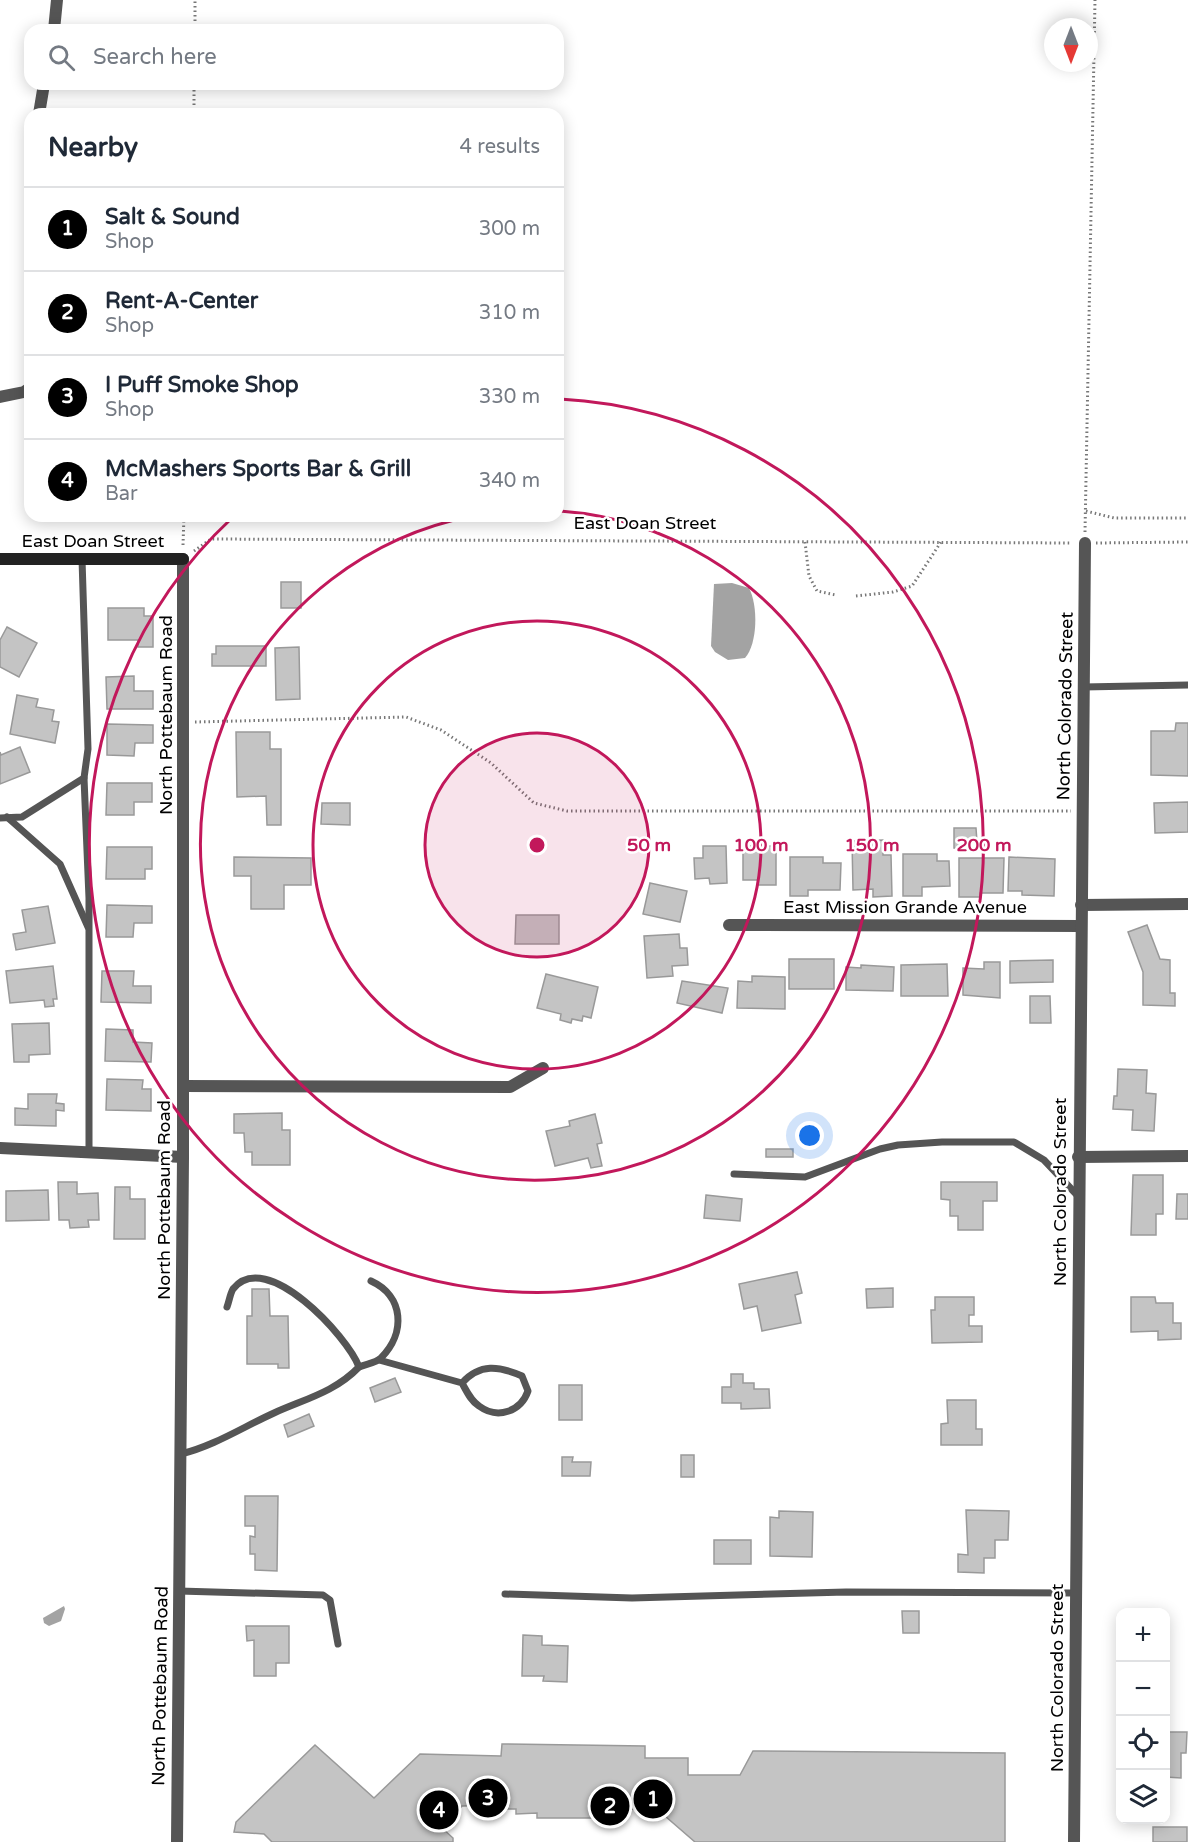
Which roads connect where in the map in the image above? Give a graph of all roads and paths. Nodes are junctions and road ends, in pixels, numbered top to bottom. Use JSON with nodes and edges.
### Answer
{"nodes":[{"id":1,"x":57,"y":0,"type":"edge"},
{"id":2,"x":195,"y":0,"type":"edge"},
{"id":3,"x":1095,"y":0,"type":"edge"},
{"id":4,"x":55,"y":24,"type":"edge"},
{"id":5,"x":195,"y":24,"type":"edge"},
{"id":6,"x":43,"y":90,"type":"edge"},
{"id":7,"x":195,"y":90,"type":"edge"},
{"id":8,"x":40,"y":108,"type":"edge"},
{"id":9,"x":194,"y":108,"type":"edge"},
{"id":10,"x":24,"y":392,"type":"edge"},
{"id":11,"x":0,"y":397,"type":"edge"},
{"id":12,"x":1086,"y":511,"type":"junction"},
{"id":13,"x":1188,"y":518,"type":"edge"},
{"id":14,"x":184,"y":522,"type":"edge"},
{"id":15,"x":805,"y":542,"type":"junction"},
{"id":16,"x":940,"y":542,"type":"junction"},
{"id":17,"x":1188,"y":542,"type":"edge"},
{"id":18,"x":1085,"y":543,"type":"junction"},
{"id":19,"x":0,"y":559,"type":"edge"},
{"id":20,"x":82,"y":559,"type":"junction"},
{"id":21,"x":183,"y":559,"type":"junction"},
{"id":22,"x":836,"y":595,"type":"dead end"},
{"id":23,"x":856,"y":596,"type":"dead end"},
{"id":24,"x":1188,"y":685,"type":"edge"},
{"id":25,"x":1083,"y":687,"type":"junction"},
{"id":26,"x":184,"y":722,"type":"junction"},
{"id":27,"x":84,"y":778,"type":"junction"},
{"id":28,"x":1082,"y":810,"type":"junction"},
{"id":29,"x":3,"y":818,"type":"edge"},
{"id":30,"x":1188,"y":904,"type":"edge"},
{"id":31,"x":1081,"y":905,"type":"junction"},
{"id":32,"x":729,"y":925,"type":"dead end"},
{"id":33,"x":1081,"y":926,"type":"junction"},
{"id":34,"x":89,"y":930,"type":"junction"},
{"id":35,"x":543,"y":1068,"type":"dead end"},
{"id":36,"x":183,"y":1086,"type":"junction"},
{"id":37,"x":0,"y":1148,"type":"edge"},
{"id":38,"x":89,"y":1153,"type":"junction"},
{"id":39,"x":1188,"y":1156,"type":"edge"},
{"id":40,"x":183,"y":1157,"type":"junction"},
{"id":41,"x":1078,"y":1157,"type":"junction"},
{"id":42,"x":734,"y":1174,"type":"dead end"},
{"id":43,"x":1077,"y":1195,"type":"junction"},
{"id":44,"x":371,"y":1281,"type":"dead end"},
{"id":45,"x":227,"y":1307,"type":"dead end"},
{"id":46,"x":379,"y":1360,"type":"junction"},
{"id":47,"x":359,"y":1367,"type":"junction"},
{"id":48,"x":462,"y":1383,"type":"junction"},
{"id":49,"x":181,"y":1454,"type":"junction"},
{"id":50,"x":180,"y":1591,"type":"junction"},
{"id":51,"x":1076,"y":1593,"type":"junction"},
{"id":52,"x":505,"y":1594,"type":"dead end"},
{"id":53,"x":338,"y":1644,"type":"dead end"},
{"id":54,"x":177,"y":1842,"type":"edge"},
{"id":55,"x":1074,"y":1842,"type":"edge"}],
"edges":[{"from":1,"to":4,"type":"street"},
{"from":2,"to":5,"type":"path"},
{"from":3,"to":12,"type":"path"},
{"from":6,"to":8,"type":"street"},
{"from":7,"to":9,"type":"path"},
{"from":10,"to":11,"type":"street"},
{"from":12,"to":13,"type":"path"},
{"from":12,"to":18,"type":"path"},
{"from":14,"to":21,"type":"path"},
{"from":15,"to":16,"type":"path","name":"East Doan Street"},
{"from":15,"to":21,"type":"path","name":"East Doan Street"},
{"from":15,"to":22,"type":"path"},
{"from":16,"to":18,"type":"path","name":"East Doan Street"},
{"from":16,"to":23,"type":"path"},
{"from":17,"to":18,"type":"path","name":"East Doan Street"},
{"from":18,"to":25,"type":"street","name":"North Colorado Street"},
{"from":19,"to":20,"type":"street","name":"East Doan Street"},
{"from":20,"to":21,"type":"street","name":"East Doan Street"},
{"from":20,"to":27,"type":"lane"},
{"from":21,"to":26,"type":"street","name":"North Pottebaum Road"},
{"from":24,"to":25,"type":"lane"},
{"from":25,"to":28,"type":"street","name":"North Colorado Street"},
{"from":26,"to":28,"type":"path"},
{"from":26,"to":36,"type":"street","name":"North Pottebaum Road"},
{"from":27,"to":29,"type":"lane"},
{"from":27,"to":34,"type":"lane"},
{"from":28,"to":31,"type":"street","name":"North Colorado Street"},
{"from":29,"to":34,"type":"lane"},
{"from":30,"to":31,"type":"street"},
{"from":31,"to":33,"type":"street","name":"North Colorado Street"},
{"from":32,"to":33,"type":"street","name":"East Mission Grande Avenue"},
{"from":33,"to":41,"type":"street","name":"North Colorado Street"},
{"from":34,"to":38,"type":"lane"},
{"from":35,"to":36,"type":"street"},
{"from":36,"to":40,"type":"street","name":"North Pottebaum Road"},
{"from":37,"to":38,"type":"street"},
{"from":38,"to":40,"type":"street"},
{"from":39,"to":41,"type":"street"},
{"from":40,"to":49,"type":"street","name":"North Pottebaum Road"},
{"from":41,"to":43,"type":"street","name":"North Colorado Street"},
{"from":42,"to":43,"type":"lane"},
{"from":43,"to":51,"type":"street","name":"North Colorado Street"},
{"from":44,"to":46,"type":"lane"},
{"from":45,"to":47,"type":"lane"},
{"from":46,"to":47,"type":"lane"},
{"from":46,"to":48,"type":"lane"},
{"from":47,"to":49,"type":"lane"},
{"from":48,"to":48,"type":"lane"},
{"from":49,"to":50,"type":"street","name":"North Pottebaum Road"},
{"from":50,"to":53,"type":"lane"},
{"from":50,"to":54,"type":"street","name":"North Pottebaum Road"},
{"from":51,"to":52,"type":"lane"},
{"from":51,"to":55,"type":"street","name":"North Colorado Street"}]}
